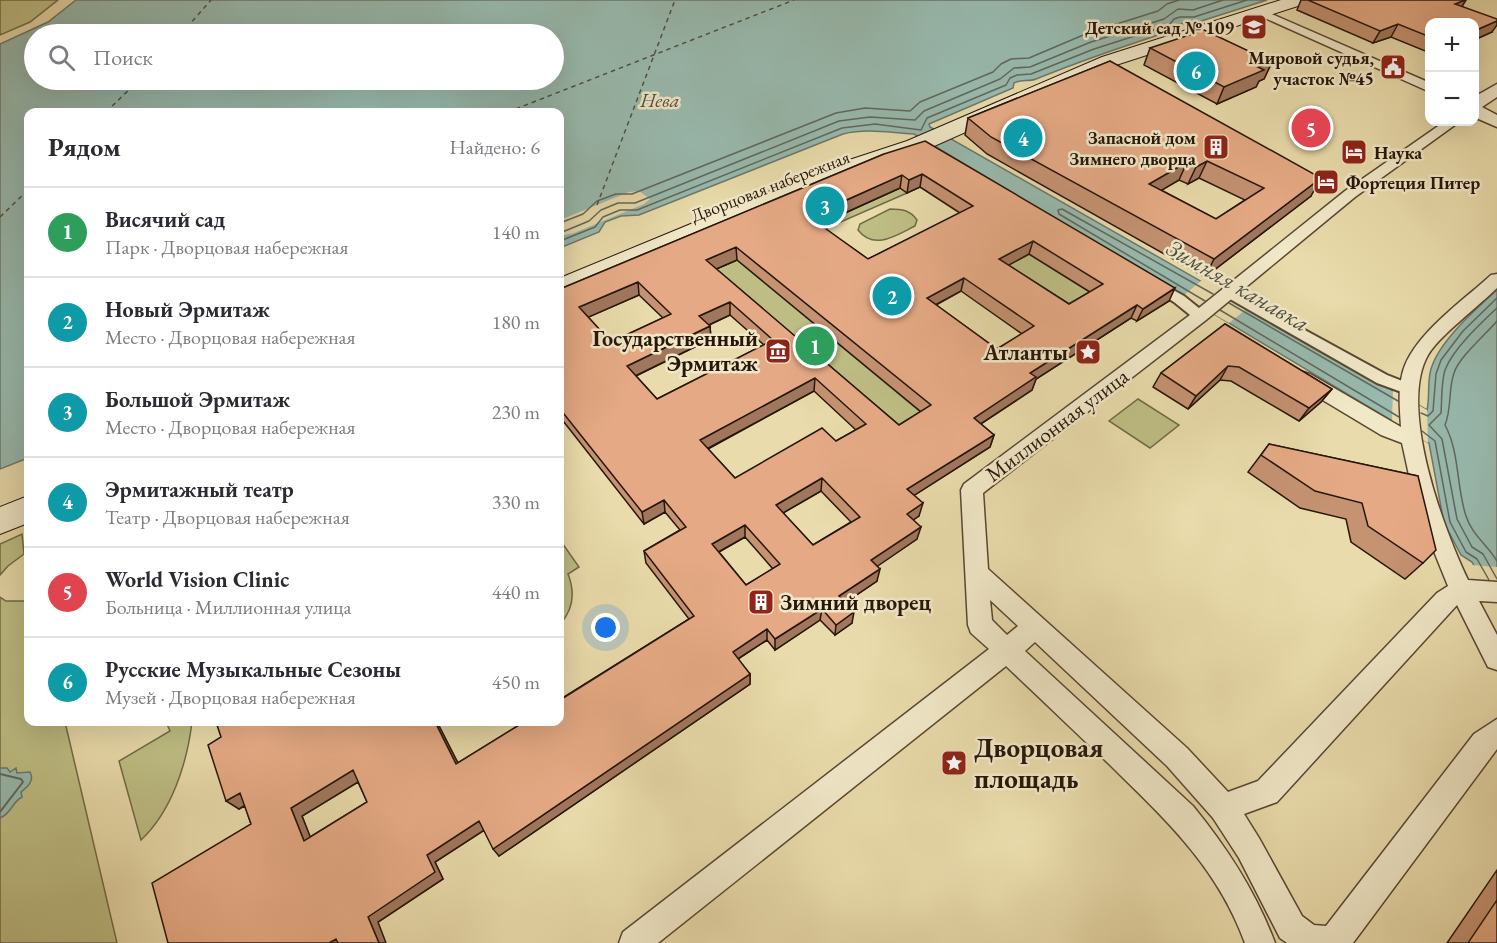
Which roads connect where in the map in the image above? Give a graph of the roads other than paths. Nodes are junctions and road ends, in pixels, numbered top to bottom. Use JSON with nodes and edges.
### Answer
{"nodes":[{"id":1,"x":1298,"y":0,"type":"edge"},
{"id":2,"x":1260,"y":12,"type":"junction"},
{"id":3,"x":1425,"y":86,"type":"edge"},
{"id":4,"x":1497,"y":89,"type":"edge"},
{"id":5,"x":1479,"y":102,"type":"edge"},
{"id":6,"x":1479,"y":113,"type":"edge"},
{"id":7,"x":1497,"y":122,"type":"edge"},
{"id":8,"x":1446,"y":126,"type":"edge"},
{"id":9,"x":930,"y":143,"type":"junction"},
{"id":10,"x":564,"y":269,"type":"edge"},
{"id":11,"x":1139,"y":275,"type":"edge"},
{"id":12,"x":1497,"y":279,"type":"edge"},
{"id":13,"x":564,"y":285,"type":"edge"},
{"id":14,"x":1227,"y":293,"type":"junction"},
{"id":15,"x":1203,"y":313,"type":"junction"},
{"id":16,"x":1219,"y":328,"type":"edge"},
{"id":17,"x":1290,"y":371,"type":"edge"},
{"id":18,"x":1410,"y":395,"type":"junction"},
{"id":19,"x":1411,"y":435,"type":"junction"},
{"id":20,"x":24,"y":488,"type":"edge"},
{"id":21,"x":0,"y":498,"type":"edge"},
{"id":22,"x":24,"y":511,"type":"edge"},
{"id":23,"x":0,"y":521,"type":"edge"},
{"id":24,"x":975,"y":571,"type":"junction"},
{"id":25,"x":1460,"y":590,"type":"junction"},
{"id":26,"x":1492,"y":591,"type":"edge"},
{"id":27,"x":1036,"y":627,"type":"junction"},
{"id":28,"x":1007,"y":650,"type":"junction"},
{"id":29,"x":1497,"y":659,"type":"edge"},
{"id":30,"x":1497,"y":732,"type":"edge"},
{"id":31,"x":1223,"y":808,"type":"junction"},
{"id":32,"x":634,"y":943,"type":"edge"},
{"id":33,"x":1260,"y":943,"type":"edge"}],
"edges":[{"from":1,"to":2,"type":"main road","name":"Дворцовая набережная"},
{"from":2,"to":3,"type":"street"},
{"from":2,"to":9,"type":"main road","name":"Дворцовая набережная"},
{"from":4,"to":5,"type":"street"},
{"from":6,"to":7,"type":"street"},
{"from":8,"to":14,"type":"street"},
{"from":9,"to":10,"type":"main road","name":"Дворцовая набережная"},
{"from":9,"to":13,"type":"main road","name":"Дворцовая набережная"},
{"from":11,"to":15,"type":"street"},
{"from":12,"to":18,"type":"street"},
{"from":14,"to":15,"type":"street"},
{"from":14,"to":18,"type":"street"},
{"from":15,"to":16,"type":"street"},
{"from":15,"to":24,"type":"street","name":"Миллионная улица"},
{"from":17,"to":19,"type":"street"},
{"from":18,"to":19,"type":"street"},
{"from":19,"to":25,"type":"street"},
{"from":20,"to":21,"type":"main road"},
{"from":22,"to":23,"type":"main road"},
{"from":24,"to":27,"type":"street"},
{"from":24,"to":28,"type":"street"},
{"from":25,"to":26,"type":"street"},
{"from":25,"to":29,"type":"street"},
{"from":25,"to":31,"type":"street"},
{"from":27,"to":28,"type":"street"},
{"from":27,"to":31,"type":"street"},
{"from":28,"to":32,"type":"street"},
{"from":28,"to":33,"type":"street"},
{"from":30,"to":31,"type":"street"}]}
